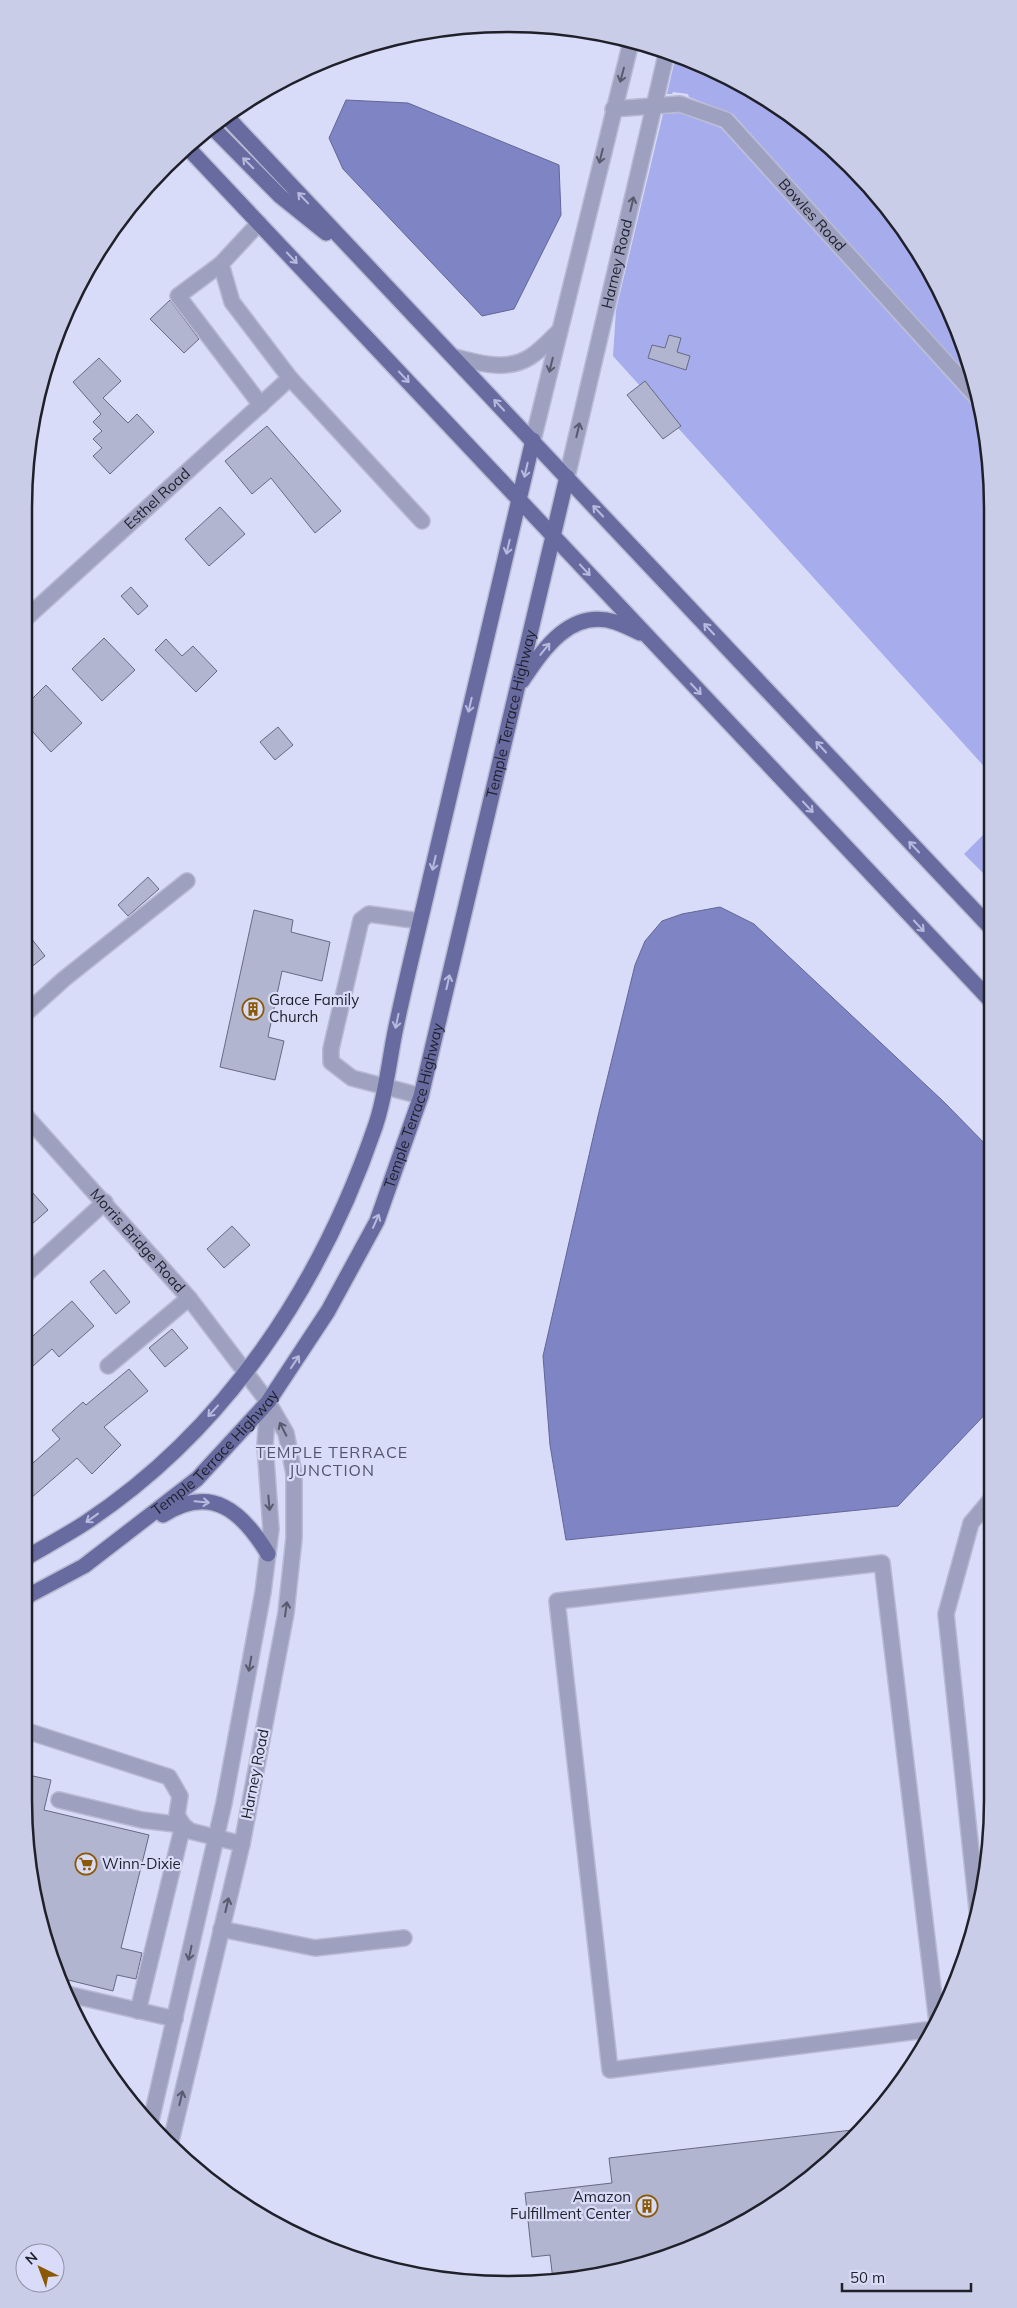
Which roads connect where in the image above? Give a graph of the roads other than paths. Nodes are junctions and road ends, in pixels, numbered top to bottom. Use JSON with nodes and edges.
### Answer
{"nodes":[{"id":1,"x":629,"y":48,"type":"edge"},
{"id":2,"x":665,"y":59,"type":"edge"},
{"id":3,"x":655,"y":104,"type":"junction"},
{"id":4,"x":613,"y":109,"type":"junction"},
{"id":5,"x":232,"y":122,"type":"edge"},
{"id":6,"x":217,"y":132,"type":"edge"},
{"id":7,"x":193,"y":153,"type":"edge"},
{"id":8,"x":259,"y":223,"type":"junction"},
{"id":9,"x":221,"y":264,"type":"junction"},
{"id":10,"x":377,"y":276,"type":"junction"},
{"id":11,"x":559,"y":332,"type":"junction"},
{"id":12,"x":455,"y":357,"type":"junction"},
{"id":13,"x":290,"y":378,"type":"junction"},
{"id":14,"x":969,"y":388,"type":"edge"},
{"id":15,"x":261,"y":405,"type":"junction"},
{"id":16,"x":532,"y":440,"type":"junction"},
{"id":17,"x":567,"y":477,"type":"junction"},
{"id":18,"x":519,"y":499,"type":"junction"},
{"id":19,"x":422,"y":521,"type":"dead end"},
{"id":20,"x":552,"y":535,"type":"junction"},
{"id":21,"x":32,"y":613,"type":"edge"},
{"id":22,"x":646,"y":636,"type":"junction"},
{"id":23,"x":517,"y":689,"type":"junction"},
{"id":24,"x":187,"y":882,"type":"dead end"},
{"id":25,"x":420,"y":922,"type":"junction"},
{"id":26,"x":984,"y":922,"type":"edge"},
{"id":27,"x":984,"y":994,"type":"edge"},
{"id":28,"x":32,"y":1008,"type":"edge"},
{"id":29,"x":384,"y":1086,"type":"junction"},
{"id":30,"x":421,"y":1096,"type":"junction"},
{"id":31,"x":32,"y":1123,"type":"edge"},
{"id":32,"x":105,"y":1202,"type":"junction"},
{"id":33,"x":32,"y":1269,"type":"edge"},
{"id":34,"x":189,"y":1298,"type":"junction"},
{"id":35,"x":108,"y":1366,"type":"dead end"},
{"id":36,"x":245,"y":1374,"type":"junction"},
{"id":37,"x":268,"y":1402,"type":"junction"},
{"id":38,"x":984,"y":1508,"type":"edge"},
{"id":39,"x":32,"y":1554,"type":"edge"},
{"id":40,"x":268,"y":1554,"type":"junction"},
{"id":41,"x":84,"y":1566,"type":"junction"},
{"id":42,"x":32,"y":1594,"type":"edge"},
{"id":43,"x":32,"y":1733,"type":"edge"},
{"id":44,"x":60,"y":1800,"type":"dead end"},
{"id":45,"x":182,"y":1825,"type":"junction"},
{"id":46,"x":216,"y":1837,"type":"junction"},
{"id":47,"x":242,"y":1844,"type":"junction"},
{"id":48,"x":975,"y":1891,"type":"edge"},
{"id":49,"x":221,"y":1929,"type":"junction"},
{"id":50,"x":404,"y":1938,"type":"dead end"},
{"id":51,"x":76,"y":1996,"type":"edge"},
{"id":52,"x":936,"y":2007,"type":"edge"},
{"id":53,"x":138,"y":2011,"type":"junction"},
{"id":54,"x":175,"y":2019,"type":"junction"},
{"id":55,"x":925,"y":2030,"type":"edge"},
{"id":56,"x":152,"y":2115,"type":"edge"},
{"id":57,"x":172,"y":2136,"type":"edge"}],
"edges":[{"from":1,"to":4,"type":"street","one_way":true},
{"from":2,"to":3,"type":"street","name":"Harney Road"},
{"from":3,"to":4,"type":"street","name":"Bowles Road"},
{"from":3,"to":14,"type":"street","name":"Bowles Road"},
{"from":17,"to":3,"type":"street","name":"Harney Road","one_way":true},
{"from":4,"to":11,"type":"street","one_way":true},
{"from":10,"to":5,"type":"main road","one_way":true},
{"from":10,"to":6,"type":"main road","one_way":true},
{"from":7,"to":8,"type":"main road"},
{"from":8,"to":9,"type":"street"},
{"from":8,"to":18,"type":"main road","one_way":true},
{"from":9,"to":13,"type":"street"},
{"from":9,"to":15,"type":"street"},
{"from":10,"to":12,"type":"main road"},
{"from":11,"to":12,"type":"street"},
{"from":11,"to":16,"type":"street","one_way":true},
{"from":16,"to":12,"type":"main road","one_way":true},
{"from":13,"to":15,"type":"street","name":"Esthel Road"},
{"from":13,"to":19,"type":"street"},
{"from":15,"to":21,"type":"street","name":"Esthel Road"},
{"from":16,"to":17,"type":"main road"},
{"from":16,"to":18,"type":"main road","name":"Temple Terrace Highway","one_way":true},
{"from":17,"to":20,"type":"main road","name":"Temple Terrace Highway"},
{"from":26,"to":17,"type":"main road","one_way":true},
{"from":18,"to":20,"type":"main road"},
{"from":18,"to":25,"type":"main road","name":"Temple Terrace Highway","one_way":true},
{"from":20,"to":22,"type":"main road","one_way":true},
{"from":20,"to":23,"type":"main road","name":"Temple Terrace Highway"},
{"from":23,"to":22,"type":"main road","one_way":true},
{"from":22,"to":27,"type":"main road","one_way":true},
{"from":30,"to":23,"type":"main road","name":"Temple Terrace Highway","one_way":true},
{"from":24,"to":28,"type":"street"},
{"from":25,"to":29,"type":"main road","name":"Temple Terrace Highway","one_way":true},
{"from":25,"to":29,"type":"street"},
{"from":29,"to":30,"type":"street"},
{"from":29,"to":36,"type":"main road","name":"Temple Terrace Highway"},
{"from":37,"to":30,"type":"main road","name":"Temple Terrace Highway","one_way":true},
{"from":31,"to":32,"type":"street","name":"Morris Bridge Road"},
{"from":32,"to":33,"type":"street"},
{"from":32,"to":34,"type":"street","name":"Morris Bridge Road"},
{"from":34,"to":35,"type":"street"},
{"from":34,"to":36,"type":"street","name":"Morris Bridge Road"},
{"from":36,"to":37,"type":"street","name":"Harney Road"},
{"from":36,"to":39,"type":"main road","name":"Temple Terrace Highway","one_way":true},
{"from":37,"to":40,"type":"street","name":"Harney Road","one_way":true},
{"from":37,"to":41,"type":"main road","name":"Temple Terrace Highway"},
{"from":47,"to":37,"type":"street","name":"Harney Road","one_way":true},
{"from":38,"to":48,"type":"street"},
{"from":41,"to":40,"type":"main road","one_way":true},
{"from":40,"to":46,"type":"street","name":"Harney Road","one_way":true},
{"from":41,"to":42,"type":"main road","name":"Temple Terrace Highway"},
{"from":43,"to":45,"type":"street"},
{"from":44,"to":45,"type":"street"},
{"from":45,"to":46,"type":"street"},
{"from":45,"to":53,"type":"street"},
{"from":46,"to":47,"type":"street"},
{"from":46,"to":54,"type":"street","name":"Harney Road","one_way":true},
{"from":49,"to":47,"type":"street","name":"Harney Road","one_way":true},
{"from":49,"to":50,"type":"street"},
{"from":57,"to":49,"type":"street","name":"Harney Road","one_way":true},
{"from":51,"to":53,"type":"street"},
{"from":52,"to":55,"type":"street"},
{"from":53,"to":54,"type":"street"},
{"from":54,"to":56,"type":"street","name":"Harney Road"}]}
